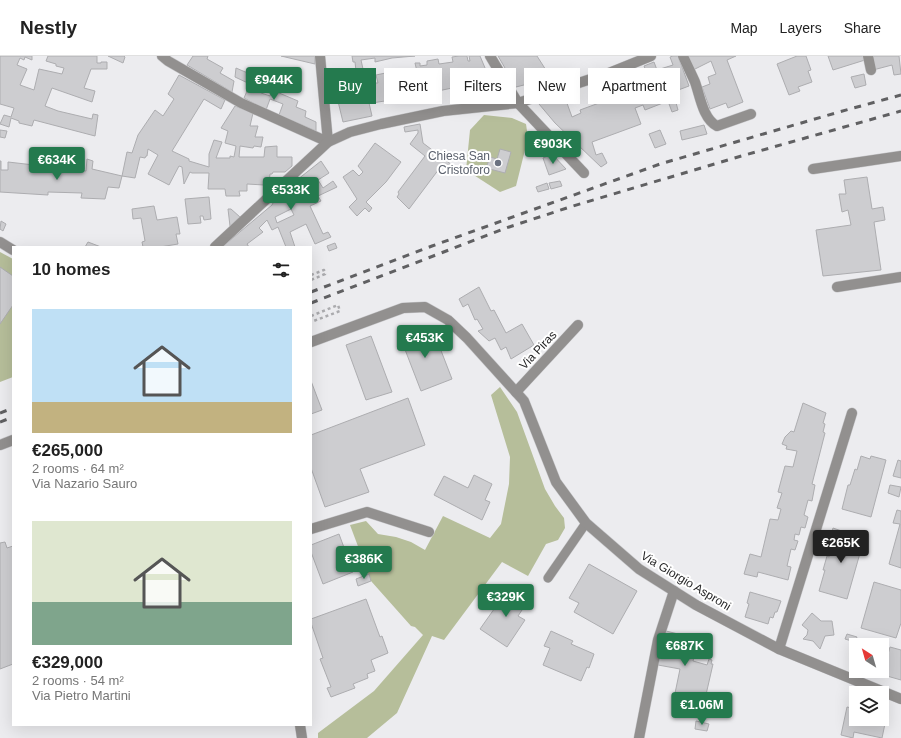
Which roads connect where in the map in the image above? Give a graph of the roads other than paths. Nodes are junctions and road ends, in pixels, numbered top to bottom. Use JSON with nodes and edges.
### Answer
{"nodes":[{"id":1,"x":162,"y":56,"type":"edge"},
{"id":2,"x":320,"y":56,"type":"edge"},
{"id":3,"x":490,"y":56,"type":"edge"},
{"id":4,"x":651,"y":56,"type":"edge"},
{"id":5,"x":683,"y":56,"type":"edge"},
{"id":6,"x":868,"y":56,"type":"edge"},
{"id":7,"x":871,"y":70,"type":"dead end"},
{"id":8,"x":518,"y":103,"type":"junction"},
{"id":9,"x":751,"y":114,"type":"dead end"},
{"id":10,"x":328,"y":142,"type":"junction"},
{"id":11,"x":901,"y":156,"type":"edge"},
{"id":12,"x":813,"y":169,"type":"dead end"},
{"id":13,"x":584,"y":173,"type":"dead end"},
{"id":14,"x":0,"y":242,"type":"edge"},
{"id":15,"x":216,"y":246,"type":"edge"},
{"id":16,"x":12,"y":249,"type":"edge"},
{"id":17,"x":901,"y":277,"type":"edge"},
{"id":18,"x":837,"y":287,"type":"dead end"},
{"id":19,"x":578,"y":326,"type":"dead end"},
{"id":20,"x":312,"y":342,"type":"edge"},
{"id":21,"x":516,"y":392,"type":"junction"},
{"id":22,"x":852,"y":413,"type":"dead end"},
{"id":23,"x":12,"y":440,"type":"edge"},
{"id":24,"x":0,"y":445,"type":"edge"},
{"id":25,"x":586,"y":523,"type":"junction"},
{"id":26,"x":312,"y":529,"type":"edge"},
{"id":27,"x":429,"y":532,"type":"dead end"},
{"id":28,"x":548,"y":578,"type":"dead end"},
{"id":29,"x":674,"y":591,"type":"junction"},
{"id":30,"x":779,"y":648,"type":"junction"},
{"id":31,"x":901,"y":699,"type":"edge"},
{"id":32,"x":300,"y":726,"type":"edge"},
{"id":33,"x":302,"y":738,"type":"edge"},
{"id":34,"x":639,"y":738,"type":"edge"}],
"edges":[{"from":1,"to":10,"type":"street"},
{"from":2,"to":10,"type":"street"},
{"from":3,"to":8,"type":"street"},
{"from":4,"to":8,"type":"street"},
{"from":5,"to":9,"type":"street"},
{"from":6,"to":7,"type":"street"},
{"from":8,"to":10,"type":"street"},
{"from":8,"to":13,"type":"street"},
{"from":10,"to":15,"type":"street"},
{"from":11,"to":12,"type":"street"},
{"from":14,"to":16,"type":"street"},
{"from":17,"to":18,"type":"street"},
{"from":19,"to":21,"type":"street","name":"Via Piras"},
{"from":20,"to":21,"type":"street","name":"Via Giorgio Asproni"},
{"from":21,"to":25,"type":"street","name":"Via Giorgio Asproni"},
{"from":22,"to":30,"type":"street"},
{"from":23,"to":24,"type":"street"},
{"from":25,"to":28,"type":"lane"},
{"from":25,"to":29,"type":"street","name":"Via Giorgio Asproni"},
{"from":26,"to":27,"type":"street"},
{"from":29,"to":30,"type":"street","name":"Via Giorgio Asproni"},
{"from":29,"to":34,"type":"street"},
{"from":30,"to":31,"type":"street","name":"Via Giorgio Asproni"},
{"from":32,"to":33,"type":"street"}]}
